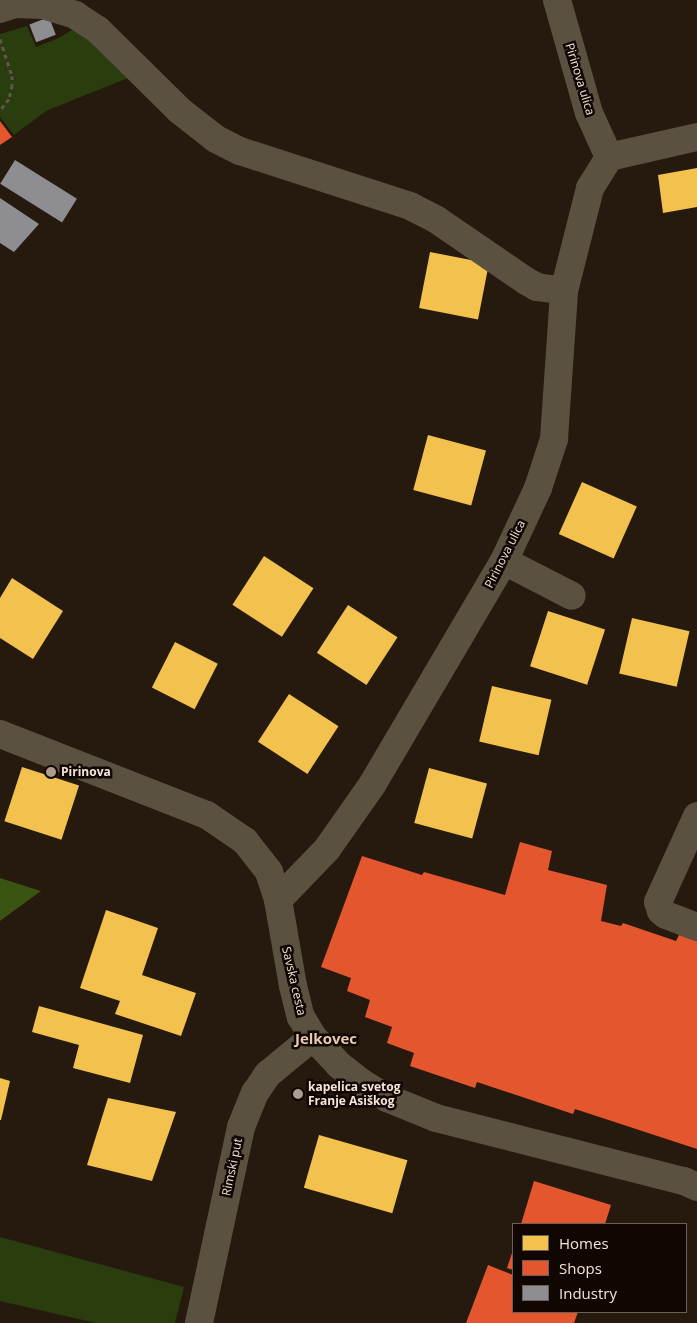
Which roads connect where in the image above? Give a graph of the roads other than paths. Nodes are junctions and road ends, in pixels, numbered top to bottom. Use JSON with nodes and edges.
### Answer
{"nodes":[{"id":1,"x":557,"y":0,"type":"edge"},
{"id":2,"x":0,"y":9,"type":"edge"},
{"id":3,"x":697,"y":137,"type":"edge"},
{"id":4,"x":609,"y":157,"type":"junction"},
{"id":5,"x":564,"y":290,"type":"junction"},
{"id":6,"x":504,"y":561,"type":"junction"},
{"id":7,"x":572,"y":596,"type":"dead end"},
{"id":8,"x":0,"y":734,"type":"edge"},
{"id":9,"x":697,"y":816,"type":"edge"},
{"id":10,"x":278,"y":900,"type":"junction"},
{"id":11,"x":697,"y":927,"type":"edge"},
{"id":12,"x":313,"y":1037,"type":"junction"},
{"id":13,"x":697,"y":1187,"type":"edge"},
{"id":14,"x":199,"y":1323,"type":"edge"}],
"edges":[{"from":1,"to":4,"type":"street","name":"Pirinova ulica"},
{"from":2,"to":5,"type":"street"},
{"from":3,"to":4,"type":"street"},
{"from":4,"to":5,"type":"street","name":"Pirinova ulica"},
{"from":5,"to":6,"type":"street","name":"Pirinova ulica"},
{"from":6,"to":7,"type":"street"},
{"from":6,"to":10,"type":"street","name":"Pirinova ulica"},
{"from":8,"to":10,"type":"street","name":"Savska cesta"},
{"from":9,"to":11,"type":"street"},
{"from":10,"to":12,"type":"street","name":"Savska cesta"},
{"from":12,"to":13,"type":"street","name":"Savska cesta"},
{"from":12,"to":14,"type":"street","name":"Rimski put"}]}
